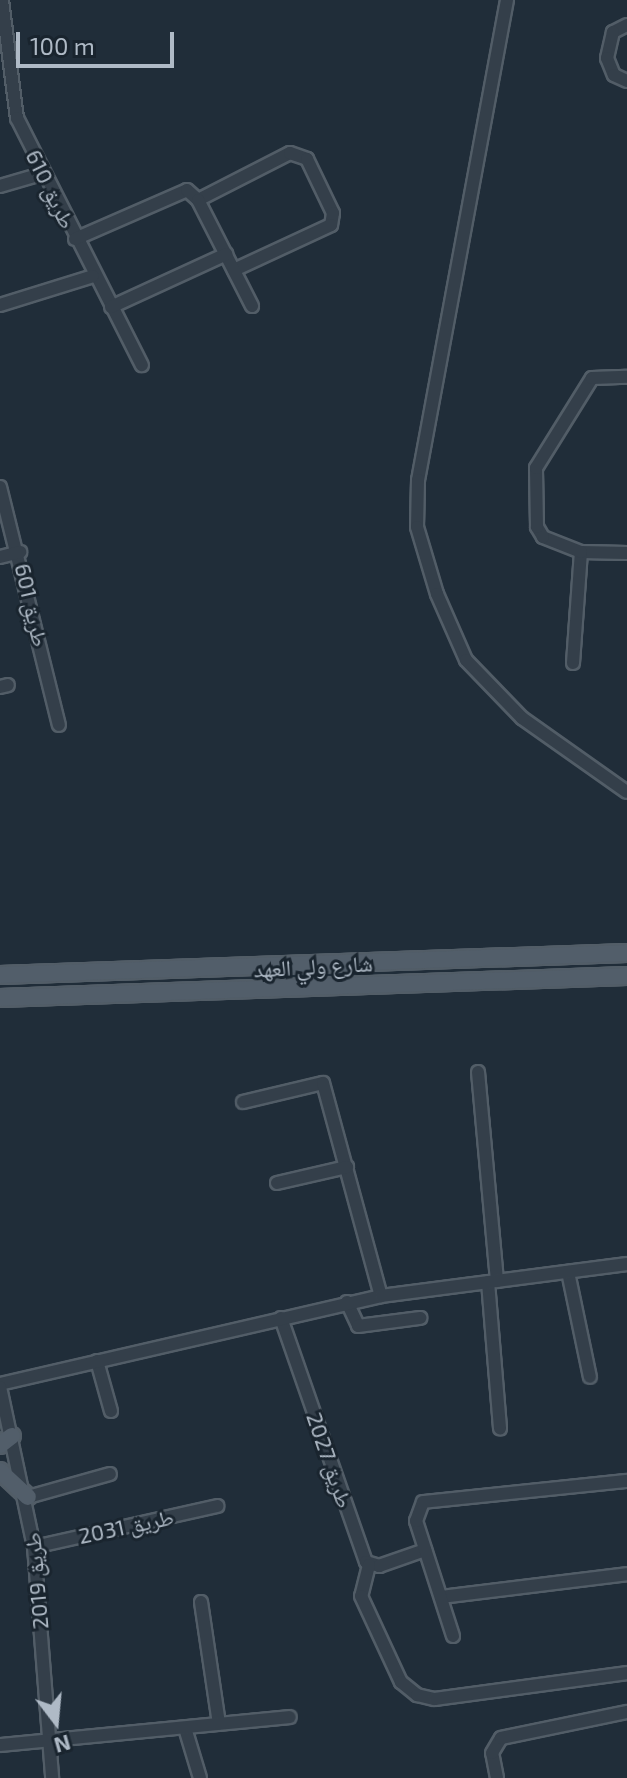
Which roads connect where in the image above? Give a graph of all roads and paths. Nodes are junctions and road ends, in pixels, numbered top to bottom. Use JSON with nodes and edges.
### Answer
{"nodes":[{"id":1,"x":2,"y":0,"type":"edge"},
{"id":2,"x":507,"y":0,"type":"edge"},
{"id":3,"x":627,"y":25,"type":"edge"},
{"id":4,"x":627,"y":81,"type":"edge"},
{"id":5,"x":41,"y":174,"type":"junction"},
{"id":6,"x":0,"y":186,"type":"edge"},
{"id":7,"x":198,"y":200,"type":"junction"},
{"id":8,"x":75,"y":239,"type":"junction"},
{"id":9,"x":226,"y":254,"type":"junction"},
{"id":10,"x":234,"y":270,"type":"junction"},
{"id":11,"x":93,"y":276,"type":"junction"},
{"id":12,"x":0,"y":305,"type":"edge"},
{"id":13,"x":252,"y":306,"type":"dead end"},
{"id":14,"x":111,"y":307,"type":"junction"},
{"id":15,"x":142,"y":365,"type":"dead end"},
{"id":16,"x":627,"y":377,"type":"edge"},
{"id":17,"x":0,"y":487,"type":"edge"},
{"id":18,"x":20,"y":552,"type":"junction"},
{"id":19,"x":581,"y":552,"type":"junction"},
{"id":20,"x":627,"y":553,"type":"edge"},
{"id":21,"x":0,"y":557,"type":"edge"},
{"id":22,"x":573,"y":663,"type":"dead end"},
{"id":23,"x":59,"y":725,"type":"dead end"},
{"id":24,"x":627,"y":792,"type":"edge"},
{"id":25,"x":627,"y":953,"type":"edge"},
{"id":26,"x":0,"y":975,"type":"edge"},
{"id":27,"x":627,"y":976,"type":"edge"},
{"id":28,"x":0,"y":998,"type":"edge"},
{"id":29,"x":478,"y":1072,"type":"dead end"},
{"id":30,"x":243,"y":1102,"type":"dead end"},
{"id":31,"x":347,"y":1167,"type":"junction"},
{"id":32,"x":277,"y":1183,"type":"dead end"},
{"id":33,"x":627,"y":1264,"type":"edge"},
{"id":34,"x":568,"y":1272,"type":"junction"},
{"id":35,"x":492,"y":1282,"type":"junction"},
{"id":36,"x":381,"y":1296,"type":"junction"},
{"id":37,"x":347,"y":1302,"type":"junction"},
{"id":38,"x":281,"y":1318,"type":"junction"},
{"id":39,"x":420,"y":1318,"type":"dead end"},
{"id":40,"x":97,"y":1361,"type":"junction"},
{"id":41,"x":590,"y":1377,"type":"dead end"},
{"id":42,"x":0,"y":1386,"type":"edge"},
{"id":43,"x":111,"y":1411,"type":"dead end"},
{"id":44,"x":500,"y":1429,"type":"dead end"},
{"id":45,"x":6,"y":1440,"type":"edge"},
{"id":46,"x":0,"y":1471,"type":"edge"},
{"id":47,"x":110,"y":1474,"type":"dead end"},
{"id":48,"x":627,"y":1481,"type":"edge"},
{"id":49,"x":28,"y":1497,"type":"junction"},
{"id":50,"x":217,"y":1506,"type":"dead end"},
{"id":51,"x":34,"y":1547,"type":"junction"},
{"id":52,"x":425,"y":1550,"type":"junction"},
{"id":53,"x":369,"y":1565,"type":"junction"},
{"id":54,"x":627,"y":1574,"type":"edge"},
{"id":55,"x":441,"y":1597,"type":"junction"},
{"id":56,"x":201,"y":1602,"type":"dead end"},
{"id":57,"x":453,"y":1636,"type":"dead end"},
{"id":58,"x":627,"y":1673,"type":"edge"},
{"id":59,"x":627,"y":1712,"type":"edge"},
{"id":60,"x":290,"y":1717,"type":"dead end"},
{"id":61,"x":219,"y":1724,"type":"junction"},
{"id":62,"x":185,"y":1728,"type":"junction"},
{"id":63,"x":49,"y":1741,"type":"junction"},
{"id":64,"x":0,"y":1745,"type":"edge"},
{"id":65,"x":52,"y":1778,"type":"edge"},
{"id":66,"x":200,"y":1778,"type":"edge"},
{"id":67,"x":497,"y":1778,"type":"edge"}],
"edges":[{"from":1,"to":5,"type":"street","name":"طريق 610"},
{"from":2,"to":24,"type":"street"},
{"from":3,"to":4,"type":"street"},
{"from":5,"to":6,"type":"street"},
{"from":5,"to":8,"type":"street","name":"طريق 610"},
{"from":7,"to":8,"type":"street"},
{"from":7,"to":9,"type":"street"},
{"from":7,"to":10,"type":"street"},
{"from":8,"to":11,"type":"street","name":"طريق 610"},
{"from":9,"to":10,"type":"street"},
{"from":9,"to":14,"type":"street"},
{"from":10,"to":13,"type":"street"},
{"from":11,"to":12,"type":"street"},
{"from":11,"to":14,"type":"street","name":"طريق 610"},
{"from":14,"to":15,"type":"street","name":"طريق 610"},
{"from":16,"to":19,"type":"street"},
{"from":17,"to":18,"type":"street","name":"طريق 601"},
{"from":18,"to":21,"type":"street"},
{"from":18,"to":23,"type":"street","name":"طريق 601"},
{"from":19,"to":20,"type":"street"},
{"from":19,"to":22,"type":"street"},
{"from":25,"to":26,"type":"main road","name":"شارع ولي العهد"},
{"from":27,"to":28,"type":"main road","name":"شارع ولي العهد"},
{"from":29,"to":35,"type":"street"},
{"from":30,"to":31,"type":"street"},
{"from":31,"to":32,"type":"street"},
{"from":31,"to":36,"type":"street"},
{"from":33,"to":34,"type":"street"},
{"from":34,"to":35,"type":"street"},
{"from":34,"to":41,"type":"street"},
{"from":35,"to":36,"type":"street"},
{"from":35,"to":44,"type":"street"},
{"from":36,"to":37,"type":"street"},
{"from":37,"to":38,"type":"street"},
{"from":37,"to":39,"type":"street"},
{"from":38,"to":40,"type":"street"},
{"from":38,"to":53,"type":"street","name":"طريق 2027"},
{"from":40,"to":42,"type":"street"},
{"from":40,"to":43,"type":"street"},
{"from":42,"to":45,"type":"street","name":"طريق 2019"},
{"from":45,"to":49,"type":"street","name":"طريق 2019"},
{"from":46,"to":49,"type":"main road"},
{"from":47,"to":49,"type":"street"},
{"from":48,"to":52,"type":"street"},
{"from":49,"to":51,"type":"street","name":"طريق 2019"},
{"from":50,"to":51,"type":"street","name":"طريق 2031"},
{"from":51,"to":63,"type":"street","name":"طريق 2019"},
{"from":52,"to":53,"type":"street"},
{"from":52,"to":55,"type":"street"},
{"from":53,"to":58,"type":"street"},
{"from":54,"to":55,"type":"street"},
{"from":55,"to":57,"type":"street"},
{"from":56,"to":61,"type":"street"},
{"from":59,"to":67,"type":"street"},
{"from":60,"to":61,"type":"street"},
{"from":61,"to":62,"type":"street"},
{"from":62,"to":63,"type":"street"},
{"from":62,"to":66,"type":"street"},
{"from":63,"to":64,"type":"street"},
{"from":63,"to":65,"type":"street","name":"طريق 2019"}]}
